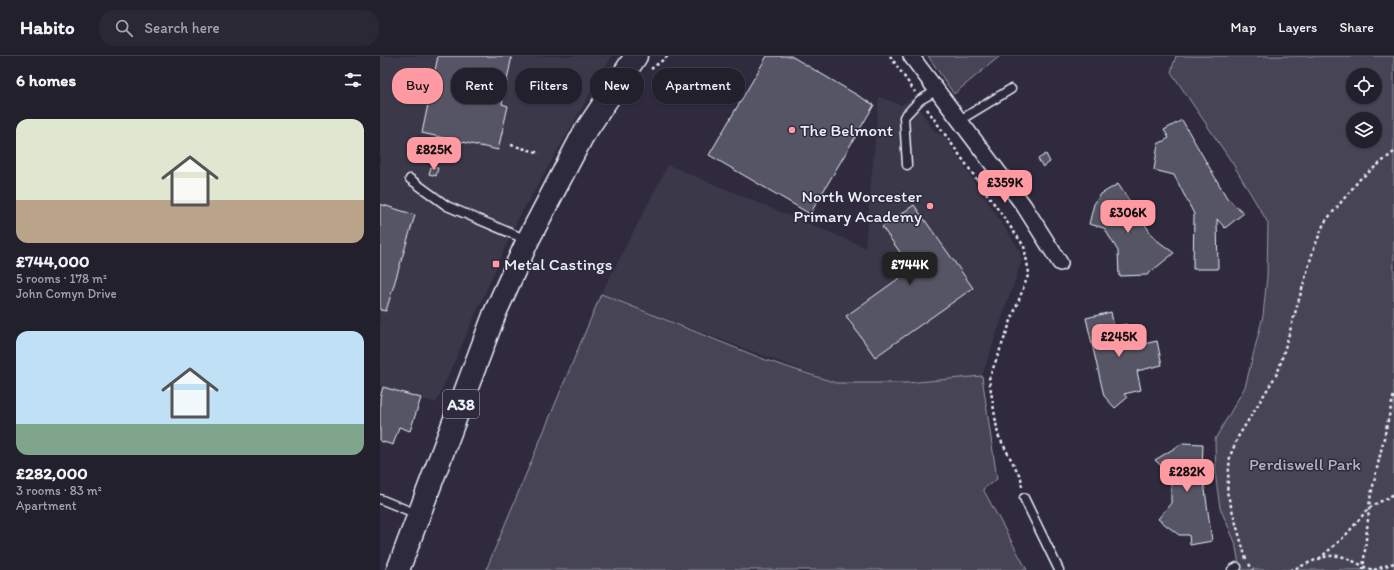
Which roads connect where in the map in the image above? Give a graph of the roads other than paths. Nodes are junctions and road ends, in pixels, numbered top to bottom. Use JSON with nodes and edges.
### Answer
{"nodes":[{"id":1,"x":636,"y":56,"type":"edge"},
{"id":2,"x":911,"y":56,"type":"edge"},
{"id":3,"x":1011,"y":89,"type":"dead end"},
{"id":4,"x":936,"y":91,"type":"junction"},
{"id":5,"x":960,"y":120,"type":"junction"},
{"id":6,"x":907,"y":165,"type":"dead end"},
{"id":7,"x":410,"y":179,"type":"dead end"},
{"id":8,"x":528,"y":240,"type":"junction"},
{"id":9,"x":1060,"y":263,"type":"dead end"},
{"id":10,"x":1024,"y":498,"type":"road end"},
{"id":11,"x":380,"y":499,"type":"edge"},
{"id":12,"x":420,"y":515,"type":"junction"},
{"id":13,"x":398,"y":570,"type":"edge"},
{"id":14,"x":1059,"y":570,"type":"edge"}],
"edges":[{"from":1,"to":8,"type":"main road","number":"A38"},
{"from":2,"to":4,"type":"street"},
{"from":3,"to":5,"type":"lane"},
{"from":4,"to":5,"type":"street"},
{"from":4,"to":6,"type":"lane"},
{"from":5,"to":9,"type":"street"},
{"from":7,"to":8,"type":"lane"},
{"from":8,"to":12,"type":"main road","number":"A38"},
{"from":10,"to":14,"type":"lane"},
{"from":11,"to":12,"type":"lane"},
{"from":12,"to":13,"type":"main road","number":"A38"}]}
